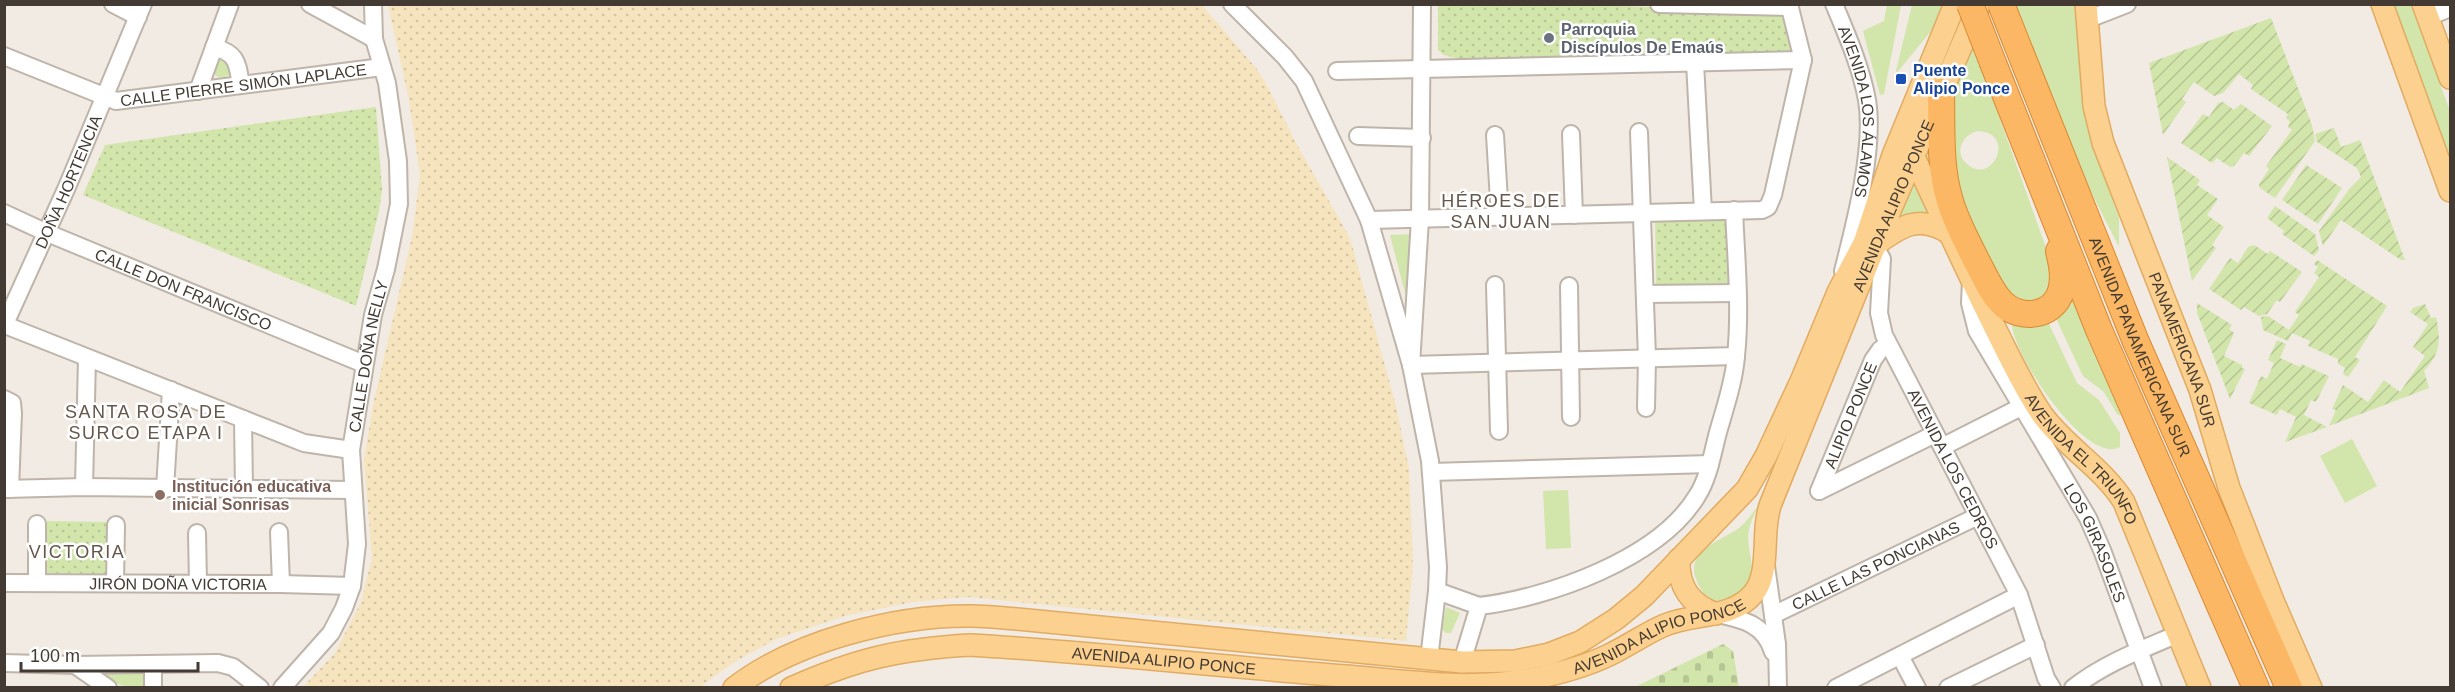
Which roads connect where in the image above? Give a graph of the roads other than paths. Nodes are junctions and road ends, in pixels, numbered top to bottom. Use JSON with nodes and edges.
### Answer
{"nodes":[{"id":1,"x":112,"y":4,"type":"edge"},
{"id":2,"x":230,"y":4,"type":"edge"},
{"id":3,"x":310,"y":4,"type":"edge"},
{"id":4,"x":373,"y":4,"type":"edge"},
{"id":5,"x":1232,"y":4,"type":"edge"},
{"id":6,"x":1422,"y":4,"type":"edge"},
{"id":7,"x":1659,"y":4,"type":"edge"},
{"id":8,"x":1834,"y":4,"type":"edge"},
{"id":9,"x":1955,"y":4,"type":"edge"},
{"id":10,"x":1970,"y":4,"type":"edge"},
{"id":11,"x":1979,"y":4,"type":"edge"},
{"id":12,"x":2001,"y":4,"type":"edge"},
{"id":13,"x":2127,"y":4,"type":"edge"},
{"id":14,"x":2382,"y":4,"type":"edge"},
{"id":15,"x":1683,"y":5,"type":"edge"},
{"id":16,"x":1790,"y":6,"type":"edge"},
{"id":17,"x":2451,"y":8,"type":"edge"},
{"id":18,"x":141,"y":11,"type":"edge"},
{"id":19,"x":2425,"y":11,"type":"edge"},
{"id":20,"x":2086,"y":12,"type":"edge"},
{"id":21,"x":374,"y":39,"type":"junction"},
{"id":22,"x":214,"y":47,"type":"junction"},
{"id":23,"x":4,"y":56,"type":"edge"},
{"id":24,"x":1803,"y":60,"type":"junction"},
{"id":25,"x":1695,"y":63,"type":"junction"},
{"id":26,"x":382,"y":67,"type":"junction"},
{"id":27,"x":1422,"y":69,"type":"junction"},
{"id":28,"x":1337,"y":71,"type":"dead end"},
{"id":29,"x":2451,"y":78,"type":"edge"},
{"id":30,"x":241,"y":85,"type":"junction"},
{"id":31,"x":198,"y":90,"type":"junction"},
{"id":32,"x":1941,"y":92,"type":"junction"},
{"id":33,"x":105,"y":99,"type":"junction"},
{"id":34,"x":1639,"y":132,"type":"dead end"},
{"id":35,"x":1572,"y":134,"type":"dead end"},
{"id":36,"x":1358,"y":135,"type":"dead end"},
{"id":37,"x":1495,"y":135,"type":"dead end"},
{"id":38,"x":1422,"y":138,"type":"junction"},
{"id":39,"x":1913,"y":155,"type":"junction"},
{"id":40,"x":2451,"y":190,"type":"edge"},
{"id":41,"x":2045,"y":198,"type":"junction"},
{"id":42,"x":1734,"y":210,"type":"junction"},
{"id":43,"x":1702,"y":211,"type":"junction"},
{"id":44,"x":4,"y":213,"type":"edge"},
{"id":45,"x":1643,"y":213,"type":"junction"},
{"id":46,"x":1574,"y":215,"type":"junction"},
{"id":47,"x":1500,"y":217,"type":"junction"},
{"id":48,"x":1420,"y":219,"type":"junction"},
{"id":49,"x":1369,"y":220,"type":"junction"},
{"id":50,"x":45,"y":232,"type":"junction"},
{"id":51,"x":1949,"y":234,"type":"junction"},
{"id":52,"x":1875,"y":246,"type":"junction"},
{"id":53,"x":1971,"y":281,"type":"junction"},
{"id":54,"x":1495,"y":285,"type":"dead end"},
{"id":55,"x":1569,"y":286,"type":"dead end"},
{"id":56,"x":1838,"y":292,"type":"junction"},
{"id":57,"x":1737,"y":293,"type":"junction"},
{"id":58,"x":1645,"y":294,"type":"junction"},
{"id":59,"x":5,"y":325,"type":"edge"},
{"id":60,"x":1888,"y":344,"type":"junction"},
{"id":61,"x":1736,"y":356,"type":"junction"},
{"id":62,"x":87,"y":358,"type":"junction"},
{"id":63,"x":1647,"y":358,"type":"junction"},
{"id":64,"x":1571,"y":360,"type":"junction"},
{"id":65,"x":1497,"y":362,"type":"junction"},
{"id":66,"x":364,"y":364,"type":"junction"},
{"id":67,"x":1411,"y":365,"type":"junction"},
{"id":68,"x":171,"y":390,"type":"junction"},
{"id":69,"x":4,"y":399,"type":"edge"},
{"id":70,"x":2021,"y":407,"type":"junction"},
{"id":71,"x":1646,"y":408,"type":"dead end"},
{"id":72,"x":1571,"y":417,"type":"dead end"},
{"id":73,"x":243,"y":420,"type":"junction"},
{"id":74,"x":1499,"y":431,"type":"dead end"},
{"id":75,"x":1939,"y":440,"type":"junction"},
{"id":76,"x":351,"y":450,"type":"junction"},
{"id":77,"x":1710,"y":464,"type":"junction"},
{"id":78,"x":1431,"y":472,"type":"junction"},
{"id":79,"x":84,"y":487,"type":"junction"},
{"id":80,"x":7,"y":489,"type":"edge"},
{"id":81,"x":165,"y":489,"type":"junction"},
{"id":82,"x":244,"y":489,"type":"junction"},
{"id":83,"x":353,"y":490,"type":"junction"},
{"id":84,"x":1978,"y":516,"type":"junction"},
{"id":85,"x":37,"y":524,"type":"dead end"},
{"id":86,"x":116,"y":525,"type":"dead end"},
{"id":87,"x":279,"y":532,"type":"dead end"},
{"id":88,"x":197,"y":533,"type":"dead end"},
{"id":89,"x":1764,"y":556,"type":"junction"},
{"id":90,"x":1679,"y":559,"type":"junction"},
{"id":91,"x":4,"y":583,"type":"edge"},
{"id":92,"x":37,"y":583,"type":"junction"},
{"id":93,"x":115,"y":583,"type":"junction"},
{"id":94,"x":198,"y":583,"type":"junction"},
{"id":95,"x":281,"y":584,"type":"junction"},
{"id":96,"x":352,"y":586,"type":"junction"},
{"id":97,"x":1437,"y":591,"type":"junction"},
{"id":98,"x":2019,"y":595,"type":"junction"},
{"id":99,"x":1479,"y":606,"type":"junction"},
{"id":100,"x":1716,"y":614,"type":"junction"},
{"id":101,"x":1773,"y":615,"type":"junction"},
{"id":102,"x":972,"y":616,"type":"junction"},
{"id":103,"x":2178,"y":634,"type":"junction"},
{"id":104,"x":970,"y":645,"type":"junction"},
{"id":105,"x":2036,"y":645,"type":"junction"},
{"id":106,"x":2138,"y":652,"type":"junction"},
{"id":107,"x":1900,"y":656,"type":"junction"},
{"id":108,"x":1429,"y":659,"type":"junction"},
{"id":109,"x":1462,"y":662,"type":"junction"},
{"id":110,"x":4,"y":663,"type":"edge"},
{"id":111,"x":75,"y":665,"type":"junction"},
{"id":112,"x":153,"y":665,"type":"junction"},
{"id":113,"x":1778,"y":680,"type":"edge"},
{"id":114,"x":2290,"y":684,"type":"edge"},
{"id":115,"x":108,"y":687,"type":"edge"},
{"id":116,"x":153,"y":687,"type":"edge"},
{"id":117,"x":260,"y":687,"type":"edge"},
{"id":118,"x":282,"y":687,"type":"edge"},
{"id":119,"x":734,"y":687,"type":"edge"},
{"id":120,"x":790,"y":687,"type":"edge"},
{"id":121,"x":1836,"y":687,"type":"edge"},
{"id":122,"x":1917,"y":687,"type":"edge"},
{"id":123,"x":1948,"y":687,"type":"edge"},
{"id":124,"x":2052,"y":687,"type":"edge"},
{"id":125,"x":2073,"y":687,"type":"edge"},
{"id":126,"x":2153,"y":687,"type":"edge"},
{"id":127,"x":2200,"y":687,"type":"edge"},
{"id":128,"x":2256,"y":687,"type":"edge"},
{"id":129,"x":2311,"y":687,"type":"edge"}],
"edges":[{"from":1,"to":18,"type":"street"},
{"from":2,"to":22,"type":"street"},
{"from":3,"to":21,"type":"street"},
{"from":4,"to":21,"type":"street","name":"CALLE DOÑA NELLY"},
{"from":5,"to":49,"type":"street"},
{"from":6,"to":27,"type":"street"},
{"from":7,"to":15,"type":"street"},
{"from":8,"to":56,"type":"street","name":"AVENIDA LOS ÁLAMOS"},
{"from":9,"to":56,"type":"main road","name":"AVENIDA ALIPIO PONCE"},
{"from":10,"to":41,"type":"highway","name":"AVENIDA PANAMERICANA SUR","bridge":true},
{"from":11,"to":32,"type":"main road","name":"AVENIDA ALIPIO PONCE"},
{"from":12,"to":114,"type":"highway","name":"AVENIDA PANAMERICANA SUR"},
{"from":13,"to":20,"type":"street"},
{"from":14,"to":40,"type":"main road"},
{"from":15,"to":16,"type":"street"},
{"from":16,"to":24,"type":"street"},
{"from":17,"to":19,"type":"street"},
{"from":18,"to":33,"type":"street","name":"DOÑA HORTENCIA"},
{"from":19,"to":29,"type":"main road"},
{"from":20,"to":129,"type":"main road","name":"PANAMERICANA SUR"},
{"from":21,"to":26,"type":"street","name":"CALLE DOÑA NELLY"},
{"from":22,"to":30,"type":"street"},
{"from":22,"to":31,"type":"street"},
{"from":23,"to":33,"type":"street","name":"CALLE PIERRE SIMÓN LAPLACE"},
{"from":24,"to":25,"type":"street"},
{"from":24,"to":42,"type":"street"},
{"from":25,"to":27,"type":"street"},
{"from":25,"to":43,"type":"street"},
{"from":26,"to":30,"type":"street","name":"CALLE PIERRE SIMÓN LAPLACE"},
{"from":26,"to":66,"type":"street","name":"CALLE DOÑA NELLY"},
{"from":27,"to":28,"type":"street"},
{"from":27,"to":38,"type":"street"},
{"from":30,"to":31,"type":"street","name":"CALLE PIERRE SIMÓN LAPLACE"},
{"from":31,"to":33,"type":"street","name":"CALLE PIERRE SIMÓN LAPLACE"},
{"from":32,"to":39,"type":"main road","name":"AVENIDA ALIPIO PONCE"},
{"from":32,"to":41,"type":"highway"},
{"from":33,"to":50,"type":"street","name":"DOÑA HORTENCIA"},
{"from":34,"to":45,"type":"street"},
{"from":35,"to":46,"type":"street"},
{"from":36,"to":38,"type":"street"},
{"from":37,"to":47,"type":"street"},
{"from":38,"to":48,"type":"street"},
{"from":39,"to":51,"type":"main road","name":"AVENIDA EL TRIUNFO"},
{"from":39,"to":52,"type":"main road","name":"AVENIDA ALIPIO PONCE"},
{"from":41,"to":128,"type":"highway","name":"AVENIDA PANAMERICANA SUR"},
{"from":42,"to":43,"type":"street"},
{"from":42,"to":57,"type":"street"},
{"from":43,"to":45,"type":"street"},
{"from":44,"to":50,"type":"street","name":"CALLE DON FRANCISCO"},
{"from":45,"to":46,"type":"street"},
{"from":45,"to":58,"type":"street"},
{"from":46,"to":47,"type":"street"},
{"from":47,"to":48,"type":"street"},
{"from":48,"to":49,"type":"street"},
{"from":48,"to":67,"type":"street"},
{"from":49,"to":67,"type":"street"},
{"from":50,"to":59,"type":"street","name":"DOÑA HORTENCIA"},
{"from":50,"to":66,"type":"street","name":"CALLE DON FRANCISCO"},
{"from":51,"to":52,"type":"main road"},
{"from":51,"to":53,"type":"main road","name":"AVENIDA EL TRIUNFO"},
{"from":52,"to":60,"type":"street","name":"AVENIDA LOS CEDROS"},
{"from":52,"to":89,"type":"main road","name":"AVENIDA ALIPIO PONCE"},
{"from":53,"to":70,"type":"street"},
{"from":53,"to":103,"type":"main road","name":"AVENIDA EL TRIUNFO"},
{"from":54,"to":65,"type":"street"},
{"from":55,"to":64,"type":"street"},
{"from":56,"to":90,"type":"main road","name":"AVENIDA ALIPIO PONCE"},
{"from":57,"to":58,"type":"street"},
{"from":57,"to":61,"type":"street"},
{"from":58,"to":63,"type":"street"},
{"from":59,"to":62,"type":"street"},
{"from":60,"to":75,"type":"street","name":"AVENIDA LOS CEDROS"},
{"from":60,"to":75,"type":"street","name":"ALIPIO PONCE"},
{"from":61,"to":63,"type":"street"},
{"from":61,"to":77,"type":"street"},
{"from":62,"to":68,"type":"street"},
{"from":62,"to":79,"type":"street"},
{"from":63,"to":64,"type":"street"},
{"from":63,"to":71,"type":"street"},
{"from":64,"to":65,"type":"street"},
{"from":64,"to":72,"type":"street"},
{"from":65,"to":67,"type":"street"},
{"from":65,"to":74,"type":"street"},
{"from":66,"to":76,"type":"street","name":"CALLE DOÑA NELLY"},
{"from":67,"to":78,"type":"street"},
{"from":68,"to":73,"type":"street"},
{"from":68,"to":81,"type":"street"},
{"from":69,"to":80,"type":"street"},
{"from":70,"to":75,"type":"street"},
{"from":70,"to":106,"type":"street","name":"LOS GIRASOLES"},
{"from":73,"to":76,"type":"street"},
{"from":73,"to":82,"type":"street"},
{"from":75,"to":84,"type":"street","name":"AVENIDA LOS CEDROS"},
{"from":76,"to":83,"type":"street","name":"CALLE DOÑA NELLY"},
{"from":77,"to":78,"type":"street"},
{"from":77,"to":99,"type":"street"},
{"from":78,"to":97,"type":"street"},
{"from":79,"to":80,"type":"street"},
{"from":79,"to":81,"type":"street"},
{"from":81,"to":82,"type":"street"},
{"from":82,"to":83,"type":"street"},
{"from":83,"to":96,"type":"street","name":"CALLE DOÑA NELLY"},
{"from":84,"to":98,"type":"street","name":"AVENIDA LOS CEDROS"},
{"from":84,"to":101,"type":"street","name":"CALLE LAS PONCIANAS"},
{"from":85,"to":92,"type":"street"},
{"from":86,"to":93,"type":"street"},
{"from":87,"to":95,"type":"street"},
{"from":88,"to":94,"type":"street"},
{"from":89,"to":100,"type":"main road","name":"AVENIDA ALIPIO PONCE"},
{"from":89,"to":101,"type":"street"},
{"from":90,"to":100,"type":"main road"},
{"from":90,"to":109,"type":"main road","name":"AVENIDA ALIPIO PONCE"},
{"from":91,"to":92,"type":"street","name":"JIRÓN DOÑA VICTORIA"},
{"from":92,"to":93,"type":"street","name":"JIRÓN DOÑA VICTORIA"},
{"from":93,"to":94,"type":"street","name":"JIRÓN DOÑA VICTORIA"},
{"from":94,"to":95,"type":"street","name":"JIRÓN DOÑA VICTORIA"},
{"from":95,"to":96,"type":"street","name":"JIRÓN DOÑA VICTORIA"},
{"from":96,"to":118,"type":"street","name":"CALLE DOÑA NELLY"},
{"from":97,"to":99,"type":"street"},
{"from":97,"to":108,"type":"street"},
{"from":98,"to":105,"type":"street","name":"AVENIDA LOS CEDROS"},
{"from":98,"to":107,"type":"street"},
{"from":99,"to":109,"type":"street"},
{"from":100,"to":104,"type":"main road","name":"AVENIDA ALIPIO PONCE"},
{"from":100,"to":113,"type":"street"},
{"from":101,"to":113,"type":"street"},
{"from":102,"to":104,"type":"main road"},
{"from":102,"to":108,"type":"main road","name":"AVENIDA ALIPIO PONCE"},
{"from":102,"to":119,"type":"main road","name":"AVENIDA ALIPIO PONCE"},
{"from":103,"to":106,"type":"street"},
{"from":103,"to":127,"type":"main road","name":"AVENIDA EL TRIUNFO"},
{"from":104,"to":120,"type":"main road","name":"AVENIDA ALIPIO PONCE"},
{"from":105,"to":123,"type":"street"},
{"from":105,"to":124,"type":"street","name":"AVENIDA LOS CEDROS"},
{"from":106,"to":125,"type":"street"},
{"from":106,"to":126,"type":"street","name":"LOS GIRASOLES"},
{"from":107,"to":121,"type":"street"},
{"from":107,"to":122,"type":"street"},
{"from":108,"to":109,"type":"main road","name":"AVENIDA ALIPIO PONCE"},
{"from":110,"to":111,"type":"street"},
{"from":111,"to":112,"type":"street"},
{"from":111,"to":115,"type":"street"},
{"from":112,"to":116,"type":"street"},
{"from":112,"to":117,"type":"street"}]}
